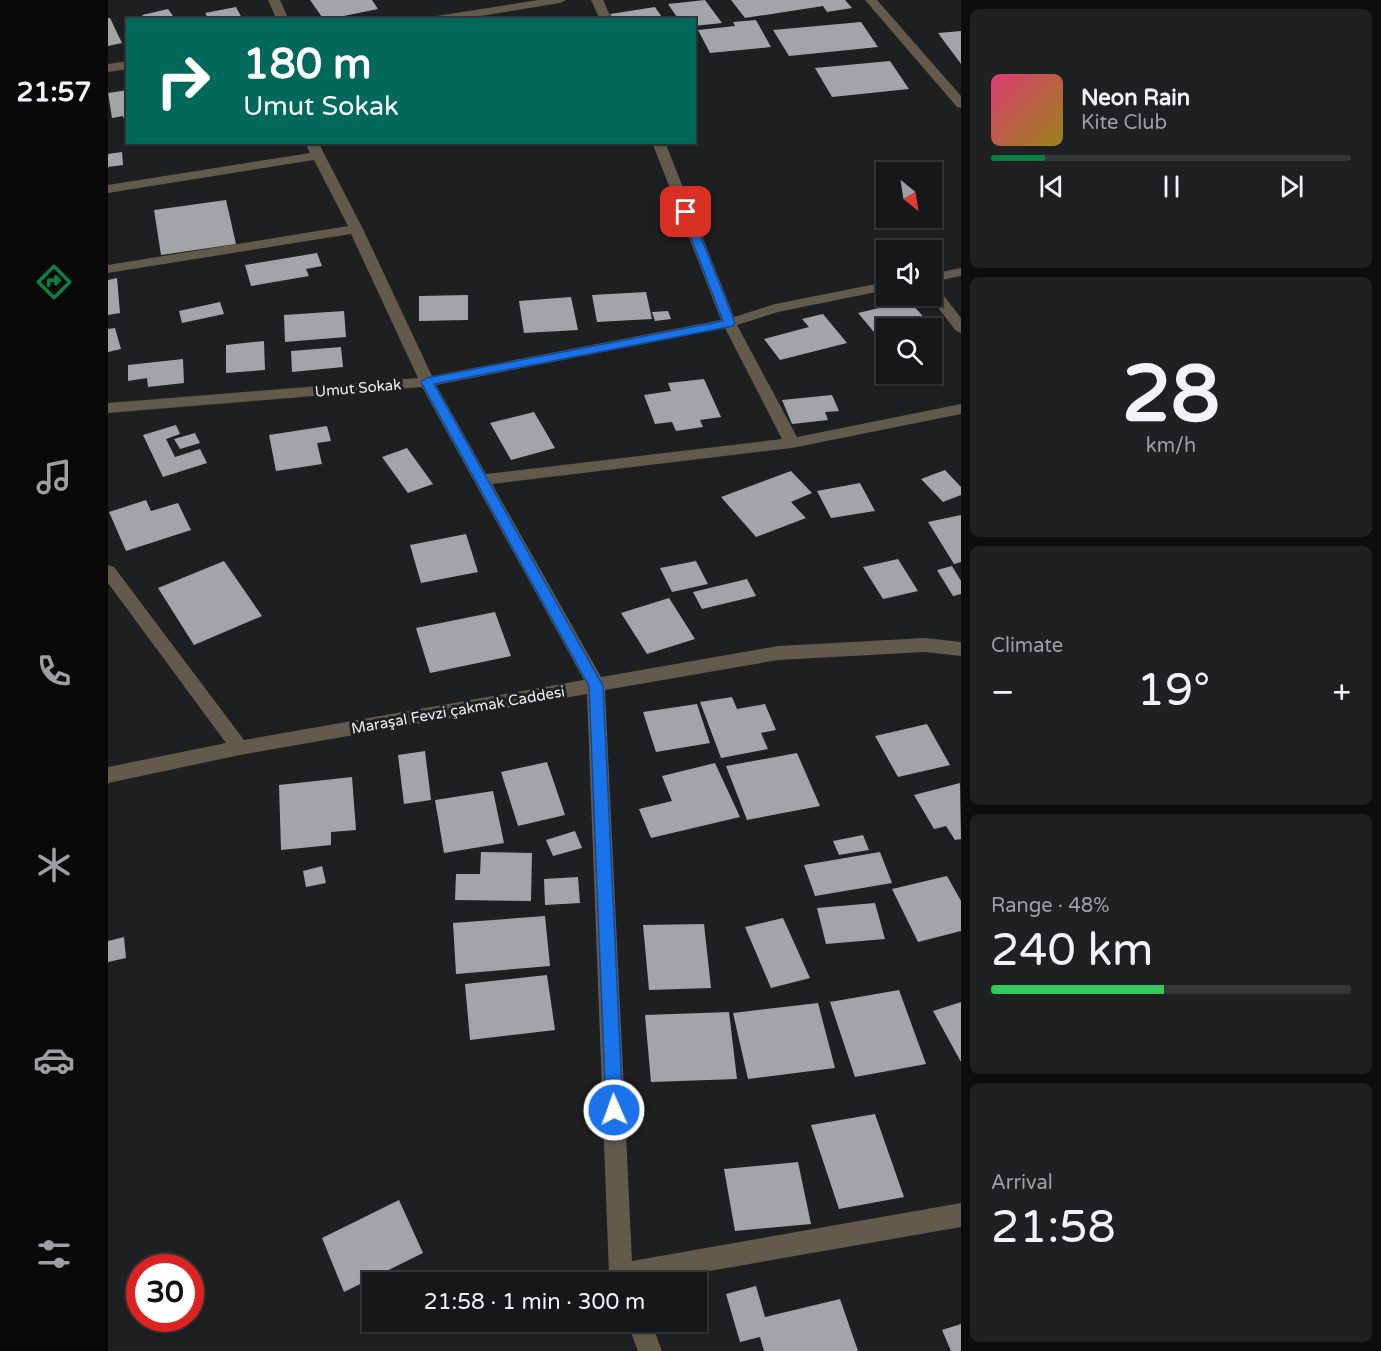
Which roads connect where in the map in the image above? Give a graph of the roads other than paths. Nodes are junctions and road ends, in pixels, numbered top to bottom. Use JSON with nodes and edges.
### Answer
{"nodes":[{"id":1,"x":273,"y":0,"type":"edge"},
{"id":2,"x":560,"y":0,"type":"edge"},
{"id":3,"x":597,"y":0,"type":"edge"},
{"id":4,"x":871,"y":0,"type":"edge"},
{"id":5,"x":282,"y":18,"type":"edge"},
{"id":6,"x":443,"y":18,"type":"edge"},
{"id":7,"x":605,"y":18,"type":"edge"},
{"id":8,"x":126,"y":65,"type":"edge"},
{"id":9,"x":108,"y":68,"type":"edge"},
{"id":10,"x":961,"y":104,"type":"edge"},
{"id":11,"x":312,"y":144,"type":"edge"},
{"id":12,"x":659,"y":144,"type":"edge"},
{"id":13,"x":318,"y":156,"type":"junction"},
{"id":14,"x":108,"y":189,"type":"edge"},
{"id":15,"x":356,"y":229,"type":"junction"},
{"id":16,"x":108,"y":269,"type":"edge"},
{"id":17,"x":961,"y":272,"type":"edge"},
{"id":18,"x":942,"y":276,"type":"edge"},
{"id":19,"x":876,"y":288,"type":"edge"},
{"id":20,"x":942,"y":303,"type":"edge"},
{"id":21,"x":729,"y":323,"type":"junction"},
{"id":22,"x":961,"y":328,"type":"edge"},
{"id":23,"x":427,"y":382,"type":"junction"},
{"id":24,"x":108,"y":408,"type":"edge"},
{"id":25,"x":961,"y":409,"type":"edge"},
{"id":26,"x":792,"y":443,"type":"junction"},
{"id":27,"x":482,"y":480,"type":"junction"},
{"id":28,"x":108,"y":571,"type":"edge"},
{"id":29,"x":961,"y":649,"type":"edge"},
{"id":30,"x":596,"y":686,"type":"junction"},
{"id":31,"x":240,"y":748,"type":"junction"},
{"id":32,"x":108,"y":775,"type":"edge"},
{"id":33,"x":961,"y":1215,"type":"edge"},
{"id":34,"x":623,"y":1272,"type":"edge"},
{"id":35,"x":660,"y":1272,"type":"edge"},
{"id":36,"x":643,"y":1332,"type":"edge"},
{"id":37,"x":650,"y":1351,"type":"edge"}],
"edges":[{"from":1,"to":5,"type":"street"},
{"from":2,"to":6,"type":"street"},
{"from":3,"to":7,"type":"street"},
{"from":4,"to":10,"type":"street"},
{"from":8,"to":9,"type":"street"},
{"from":11,"to":13,"type":"street"},
{"from":12,"to":21,"type":"street"},
{"from":13,"to":14,"type":"street"},
{"from":13,"to":15,"type":"street"},
{"from":15,"to":16,"type":"street"},
{"from":15,"to":23,"type":"street"},
{"from":17,"to":18,"type":"street"},
{"from":19,"to":21,"type":"street","name":"Umut Sokak"},
{"from":20,"to":22,"type":"street"},
{"from":21,"to":23,"type":"street","name":"Umut Sokak"},
{"from":21,"to":26,"type":"street"},
{"from":23,"to":24,"type":"street","name":"Umut Sokak"},
{"from":23,"to":27,"type":"street"},
{"from":25,"to":26,"type":"street"},
{"from":26,"to":27,"type":"street"},
{"from":27,"to":30,"type":"street"},
{"from":28,"to":31,"type":"street"},
{"from":29,"to":30,"type":"street","name":"Maraşal Fevzi çakmak Caddesi"},
{"from":30,"to":31,"type":"street","name":"Maraşal Fevzi çakmak Caddesi"},
{"from":30,"to":34,"type":"street"},
{"from":31,"to":32,"type":"street","name":"Maraşal Fevzi çakmak Caddesi"},
{"from":33,"to":35,"type":"street"},
{"from":36,"to":37,"type":"street"}]}
